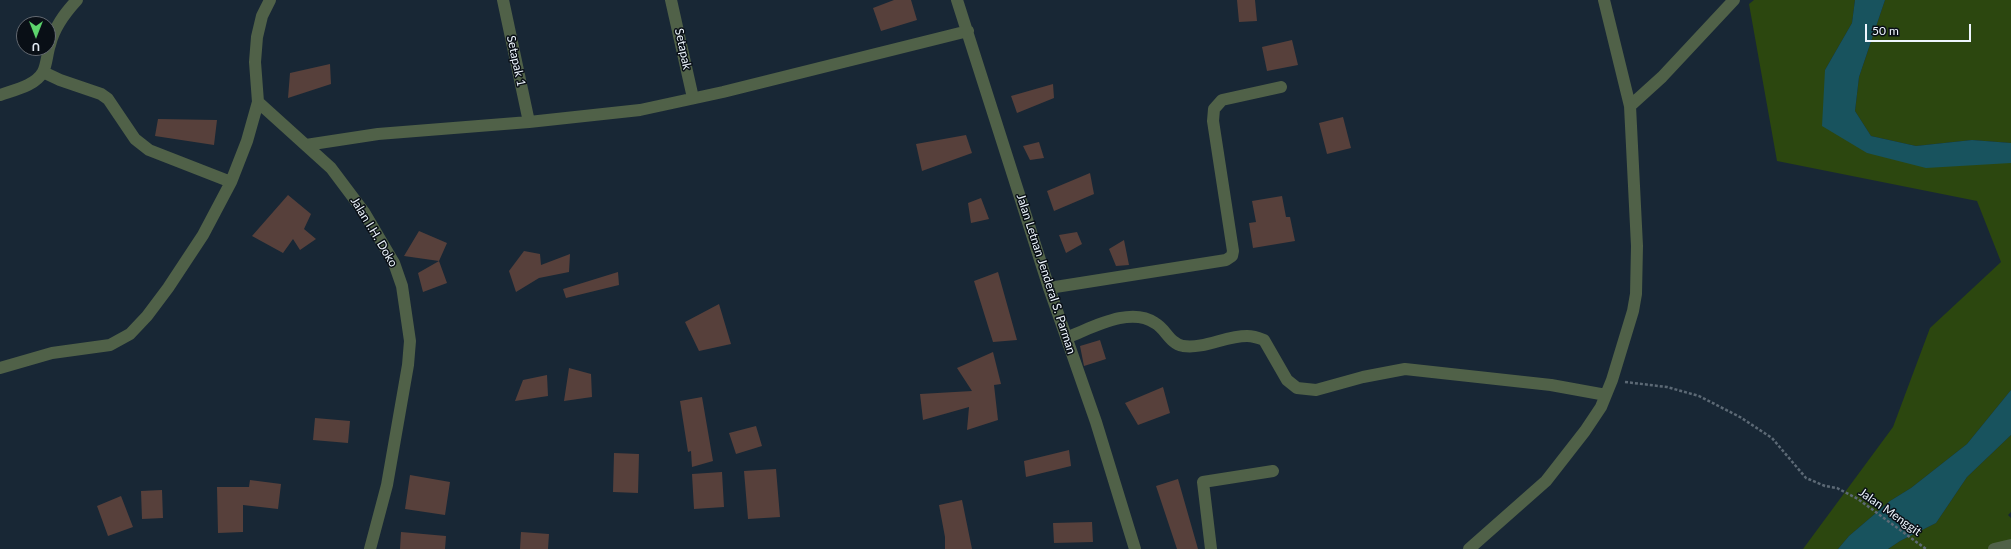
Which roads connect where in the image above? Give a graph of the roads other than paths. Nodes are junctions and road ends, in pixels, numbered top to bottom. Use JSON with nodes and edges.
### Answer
{"nodes":[{"id":1,"x":77,"y":0,"type":"edge"},
{"id":2,"x":270,"y":0,"type":"edge"},
{"id":3,"x":503,"y":0,"type":"edge"},
{"id":4,"x":671,"y":0,"type":"edge"},
{"id":5,"x":957,"y":0,"type":"edge"},
{"id":6,"x":1604,"y":0,"type":"edge"},
{"id":7,"x":1734,"y":0,"type":"edge"},
{"id":8,"x":968,"y":31,"type":"junction"},
{"id":9,"x":43,"y":72,"type":"junction"},
{"id":10,"x":1281,"y":87,"type":"dead end"},
{"id":11,"x":0,"y":95,"type":"edge"},
{"id":12,"x":693,"y":98,"type":"junction"},
{"id":13,"x":258,"y":102,"type":"junction"},
{"id":14,"x":1630,"y":106,"type":"junction"},
{"id":15,"x":529,"y":122,"type":"junction"},
{"id":16,"x":306,"y":145,"type":"junction"},
{"id":17,"x":231,"y":182,"type":"junction"},
{"id":18,"x":1049,"y":288,"type":"junction"},
{"id":19,"x":1068,"y":338,"type":"junction"},
{"id":20,"x":0,"y":368,"type":"edge"},
{"id":21,"x":1606,"y":395,"type":"junction"},
{"id":22,"x":1273,"y":471,"type":"dead end"},
{"id":23,"x":2011,"y":545,"type":"edge"},
{"id":24,"x":370,"y":549,"type":"edge"},
{"id":25,"x":1135,"y":549,"type":"edge"},
{"id":26,"x":1211,"y":549,"type":"edge"},
{"id":27,"x":1469,"y":549,"type":"edge"},
{"id":28,"x":1994,"y":549,"type":"edge"}],
"edges":[{"from":1,"to":9,"type":"street"},
{"from":2,"to":13,"type":"street"},
{"from":3,"to":15,"type":"street","name":"Setapak 1"},
{"from":4,"to":12,"type":"street","name":"Setapak"},
{"from":5,"to":8,"type":"street","name":"Jalan Letnan Jenderal S. Parman"},
{"from":6,"to":14,"type":"street"},
{"from":7,"to":14,"type":"street"},
{"from":8,"to":12,"type":"street"},
{"from":8,"to":18,"type":"street","name":"Jalan Letnan Jenderal S. Parman"},
{"from":9,"to":11,"type":"street"},
{"from":9,"to":17,"type":"street"},
{"from":10,"to":18,"type":"street"},
{"from":12,"to":15,"type":"street"},
{"from":13,"to":16,"type":"street","name":"Jalan I.H. Doko"},
{"from":13,"to":17,"type":"street"},
{"from":14,"to":21,"type":"street"},
{"from":15,"to":16,"type":"street"},
{"from":16,"to":24,"type":"street","name":"Jalan I.H. Doko"},
{"from":17,"to":20,"type":"street"},
{"from":18,"to":19,"type":"street","name":"Jalan Letnan Jenderal S. Parman"},
{"from":19,"to":21,"type":"street"},
{"from":19,"to":25,"type":"street","name":"Jalan Letnan Jenderal S. Parman"},
{"from":21,"to":27,"type":"street"},
{"from":22,"to":26,"type":"street"},
{"from":23,"to":28,"type":"street"}]}
